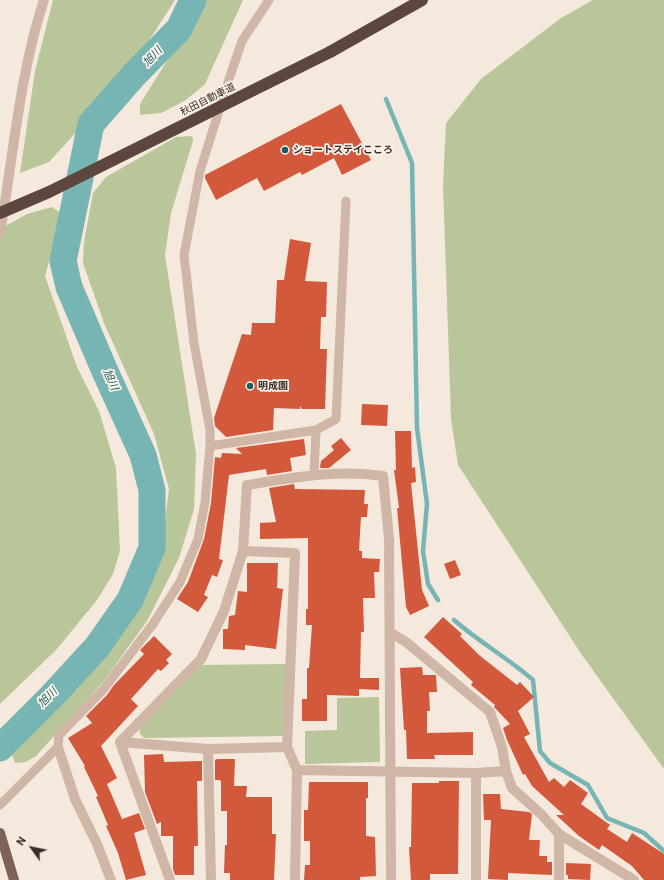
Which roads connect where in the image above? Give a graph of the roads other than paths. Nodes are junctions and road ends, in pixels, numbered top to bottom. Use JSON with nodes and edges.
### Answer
{"nodes":[{"id":1,"x":44,"y":0,"type":"edge"},
{"id":2,"x":268,"y":0,"type":"edge"},
{"id":3,"x":422,"y":0,"type":"edge"},
{"id":4,"x":346,"y":201,"type":"dead end"},
{"id":5,"x":0,"y":213,"type":"edge"},
{"id":6,"x":0,"y":233,"type":"edge"},
{"id":7,"x":316,"y":430,"type":"junction"},
{"id":8,"x":210,"y":446,"type":"junction"},
{"id":9,"x":314,"y":475,"type":"junction"},
{"id":10,"x":243,"y":552,"type":"junction"},
{"id":11,"x":391,"y":633,"type":"junction"},
{"id":12,"x":120,"y":742,"type":"junction"},
{"id":13,"x":58,"y":747,"type":"junction"},
{"id":14,"x":287,"y":747,"type":"junction"},
{"id":15,"x":208,"y":749,"type":"junction"},
{"id":16,"x":297,"y":770,"type":"junction"},
{"id":17,"x":391,"y":771,"type":"junction"},
{"id":18,"x":506,"y":771,"type":"junction"},
{"id":19,"x":476,"y":773,"type":"junction"},
{"id":20,"x":0,"y":805,"type":"edge"},
{"id":21,"x":0,"y":833,"type":"edge"},
{"id":22,"x":559,"y":834,"type":"junction"},
{"id":23,"x":14,"y":880,"type":"edge"},
{"id":24,"x":111,"y":880,"type":"edge"},
{"id":25,"x":170,"y":880,"type":"edge"},
{"id":26,"x":211,"y":880,"type":"edge"},
{"id":27,"x":296,"y":880,"type":"edge"},
{"id":28,"x":391,"y":880,"type":"edge"},
{"id":29,"x":476,"y":880,"type":"edge"},
{"id":30,"x":559,"y":880,"type":"edge"},
{"id":31,"x":634,"y":880,"type":"edge"}],
"edges":[{"from":1,"to":6,"type":"street"},
{"from":2,"to":8,"type":"lane"},
{"from":3,"to":5,"type":"highway","name":"秋田自動車道","bridge":true},
{"from":4,"to":7,"type":"lane"},
{"from":7,"to":8,"type":"lane"},
{"from":7,"to":9,"type":"lane"},
{"from":8,"to":13,"type":"lane"},
{"from":9,"to":10,"type":"street"},
{"from":9,"to":11,"type":"street"},
{"from":10,"to":12,"type":"street"},
{"from":10,"to":14,"type":"street"},
{"from":11,"to":17,"type":"street"},
{"from":11,"to":18,"type":"street"},
{"from":12,"to":15,"type":"street"},
{"from":12,"to":25,"type":"street"},
{"from":13,"to":20,"type":"lane"},
{"from":13,"to":24,"type":"street"},
{"from":14,"to":15,"type":"street"},
{"from":14,"to":16,"type":"street"},
{"from":15,"to":26,"type":"street"},
{"from":16,"to":17,"type":"street"},
{"from":16,"to":27,"type":"street"},
{"from":17,"to":19,"type":"street"},
{"from":17,"to":28,"type":"street"},
{"from":18,"to":19,"type":"street"},
{"from":18,"to":22,"type":"street"},
{"from":19,"to":29,"type":"street"},
{"from":21,"to":23,"type":"main road"},
{"from":22,"to":30,"type":"street"},
{"from":22,"to":31,"type":"street"}]}
